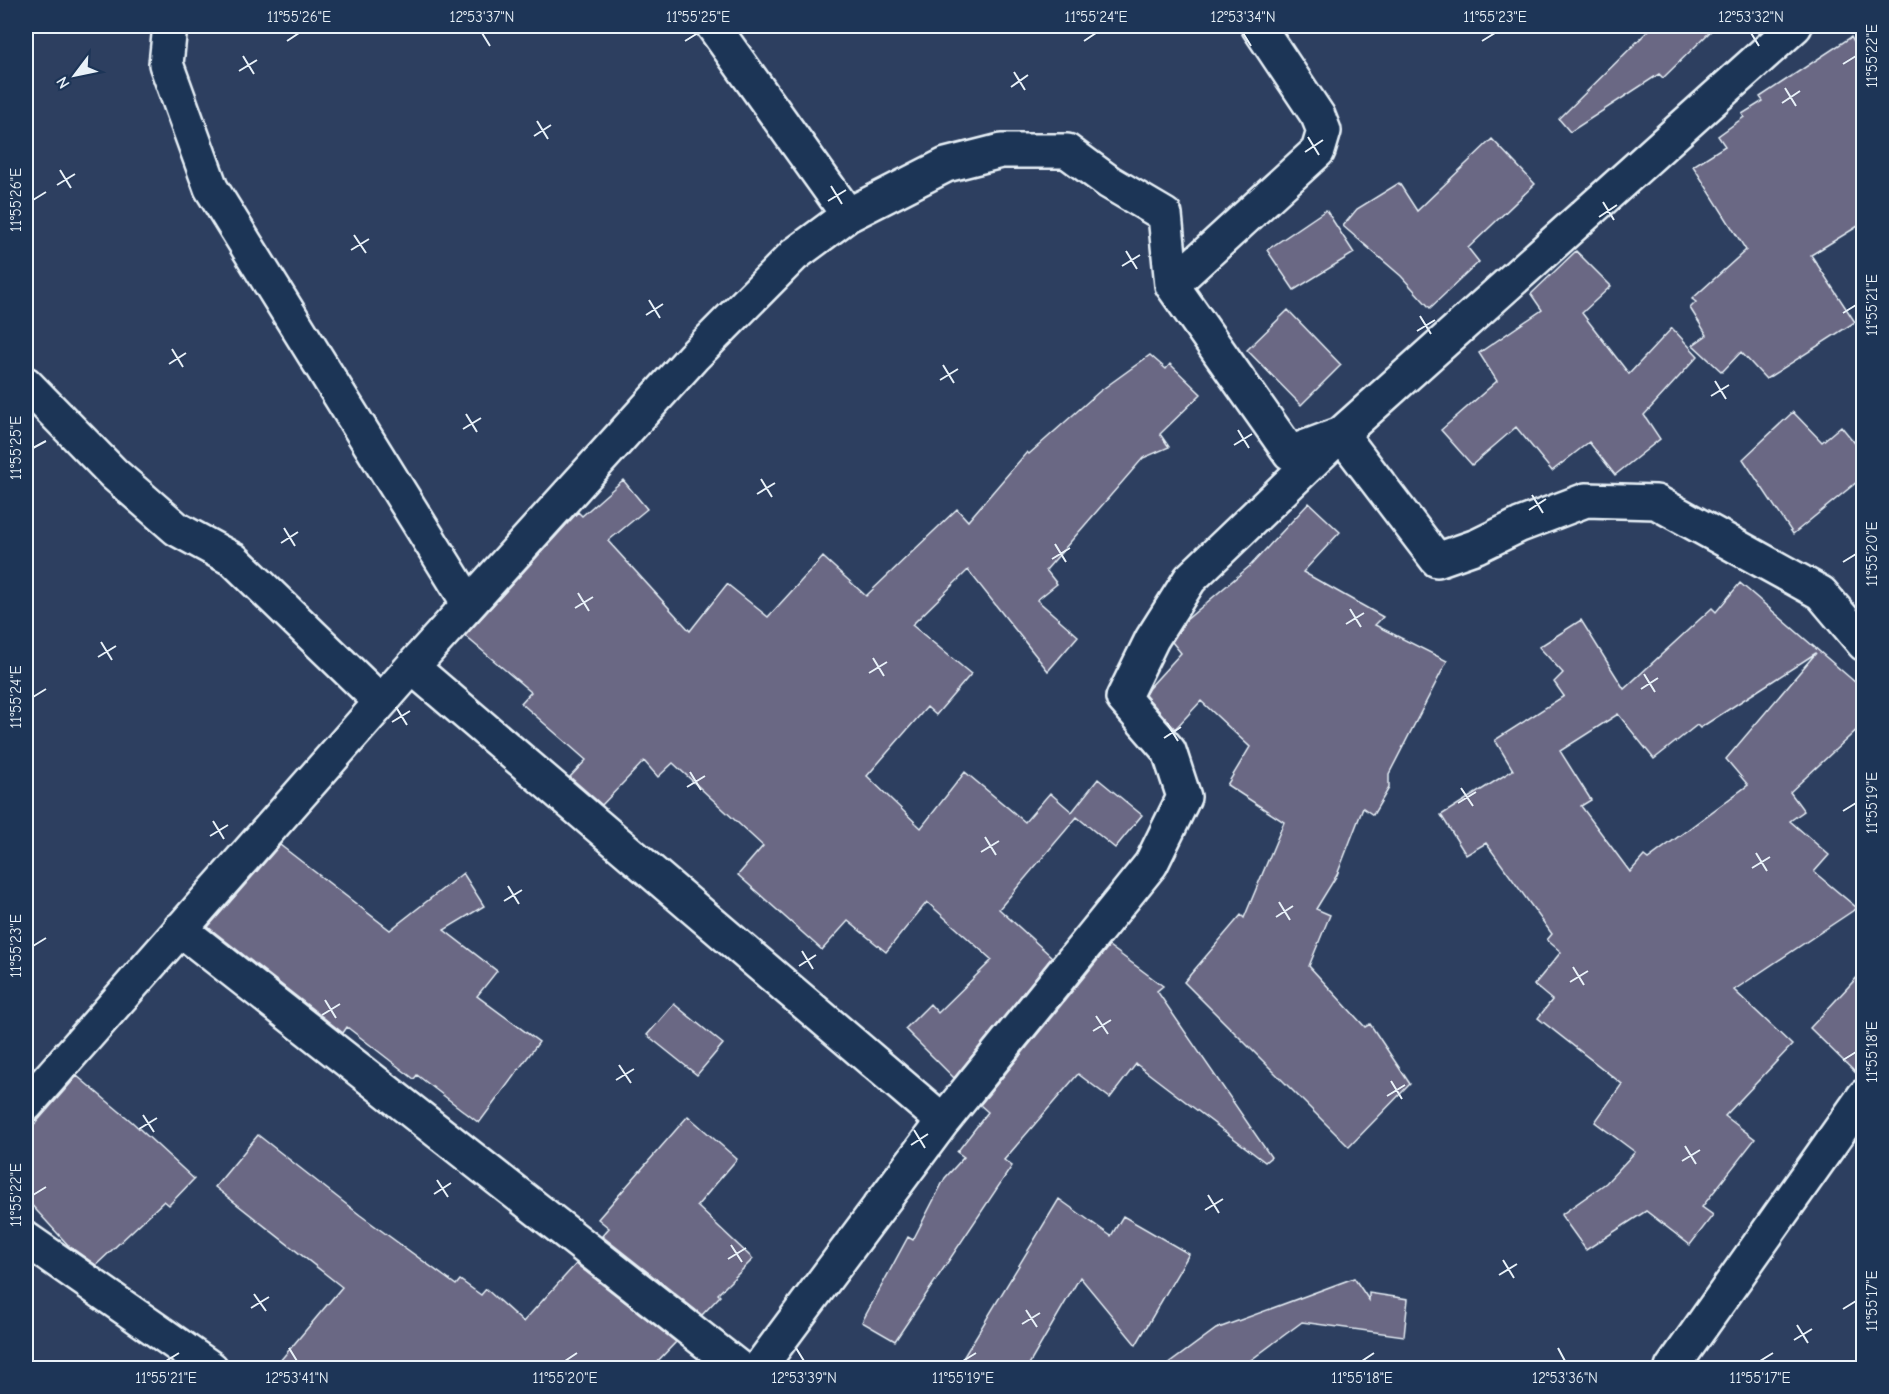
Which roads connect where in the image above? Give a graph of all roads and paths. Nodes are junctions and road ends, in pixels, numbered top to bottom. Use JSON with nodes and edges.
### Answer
{"nodes":[{"id":1,"x":170,"y":26,"type":"edge"},
{"id":2,"x":713,"y":26,"type":"edge"},
{"id":3,"x":1258,"y":26,"type":"edge"},
{"id":4,"x":1795,"y":26,"type":"edge"},
{"id":5,"x":848,"y":215,"type":"junction"},
{"id":6,"x":1172,"y":285,"type":"junction"},
{"id":7,"x":26,"y":384,"type":"edge"},
{"id":8,"x":1341,"y":434,"type":"junction"},
{"id":9,"x":469,"y":604,"type":"junction"},
{"id":10,"x":1863,"y":644,"type":"edge"},
{"id":11,"x":412,"y":667,"type":"junction"},
{"id":12,"x":381,"y":702,"type":"junction"},
{"id":13,"x":180,"y":928,"type":"junction"},
{"id":14,"x":1863,"y":1096,"type":"edge"},
{"id":15,"x":26,"y":1105,"type":"edge"},
{"id":16,"x":943,"y":1121,"type":"junction"},
{"id":17,"x":26,"y":1239,"type":"edge"},
{"id":18,"x":211,"y":1368,"type":"edge"},
{"id":19,"x":739,"y":1368,"type":"edge"},
{"id":20,"x":759,"y":1368,"type":"edge"},
{"id":21,"x":1672,"y":1368,"type":"edge"}],
"edges":[{"from":1,"to":9,"type":"street"},
{"from":2,"to":5,"type":"street"},
{"from":3,"to":6,"type":"street"},
{"from":4,"to":8,"type":"street"},
{"from":5,"to":6,"type":"street"},
{"from":5,"to":9,"type":"street"},
{"from":6,"to":8,"type":"street"},
{"from":7,"to":12,"type":"street"},
{"from":8,"to":10,"type":"street"},
{"from":8,"to":16,"type":"street"},
{"from":9,"to":11,"type":"street"},
{"from":11,"to":12,"type":"street"},
{"from":11,"to":16,"type":"street"},
{"from":12,"to":13,"type":"street"},
{"from":13,"to":15,"type":"street"},
{"from":13,"to":19,"type":"street"},
{"from":14,"to":21,"type":"street"},
{"from":16,"to":20,"type":"street"},
{"from":17,"to":18,"type":"street"}]}
